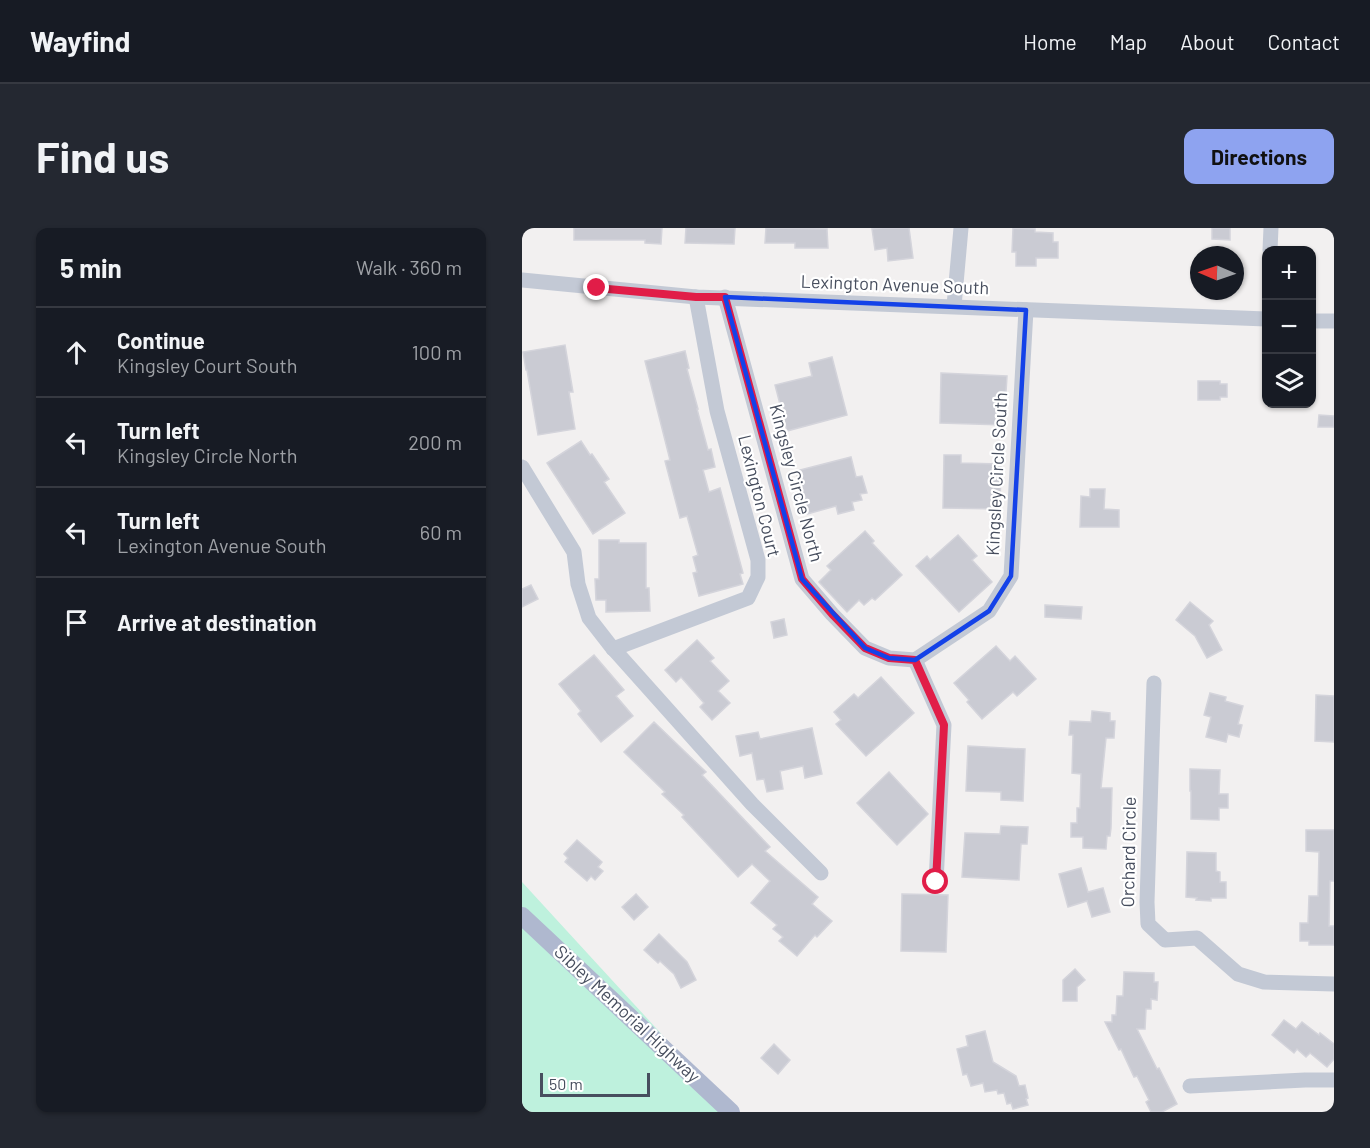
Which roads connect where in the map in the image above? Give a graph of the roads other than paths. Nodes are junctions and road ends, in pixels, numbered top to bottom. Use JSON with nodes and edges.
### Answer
{"nodes":[{"id":1,"x":961,"y":228,"type":"edge"},
{"id":2,"x":1271,"y":228,"type":"edge"},
{"id":3,"x":1270,"y":246,"type":"edge"},
{"id":4,"x":522,"y":280,"type":"edge"},
{"id":5,"x":696,"y":297,"type":"junction"},
{"id":6,"x":725,"y":297,"type":"junction"},
{"id":7,"x":954,"y":306,"type":"junction"},
{"id":8,"x":1026,"y":310,"type":"junction"},
{"id":9,"x":1262,"y":319,"type":"edge"},
{"id":10,"x":1316,"y":321,"type":"edge"},
{"id":11,"x":1334,"y":321,"type":"edge"},
{"id":12,"x":522,"y":467,"type":"edge"},
{"id":13,"x":613,"y":649,"type":"junction"},
{"id":14,"x":915,"y":660,"type":"junction"},
{"id":15,"x":1154,"y":683,"type":"dead end"},
{"id":16,"x":821,"y":873,"type":"dead end"},
{"id":17,"x":936,"y":882,"type":"dead end"},
{"id":18,"x":522,"y":916,"type":"edge"},
{"id":19,"x":1334,"y":984,"type":"edge"},
{"id":20,"x":1334,"y":1080,"type":"edge"},
{"id":21,"x":1190,"y":1086,"type":"dead end"},
{"id":22,"x":731,"y":1112,"type":"edge"}],
"edges":[{"from":1,"to":7,"type":"street"},
{"from":2,"to":3,"type":"street"},
{"from":4,"to":5,"type":"street","name":"Lexington Avenue South"},
{"from":5,"to":6,"type":"street","name":"Lexington Avenue South"},
{"from":5,"to":13,"type":"street","name":"Lexington Court"},
{"from":6,"to":7,"type":"street","name":"Lexington Avenue South"},
{"from":6,"to":14,"type":"street","name":"Kingsley Circle North"},
{"from":7,"to":8,"type":"street","name":"Lexington Avenue South"},
{"from":8,"to":9,"type":"street","name":"Lexington Avenue South"},
{"from":8,"to":14,"type":"street","name":"Kingsley Circle South"},
{"from":10,"to":11,"type":"street"},
{"from":12,"to":13,"type":"street"},
{"from":13,"to":16,"type":"street"},
{"from":14,"to":17,"type":"street"},
{"from":15,"to":19,"type":"street","name":"Orchard Circle"},
{"from":18,"to":22,"type":"main road","name":"Sibley Memorial Highway"},
{"from":20,"to":21,"type":"street"}]}
